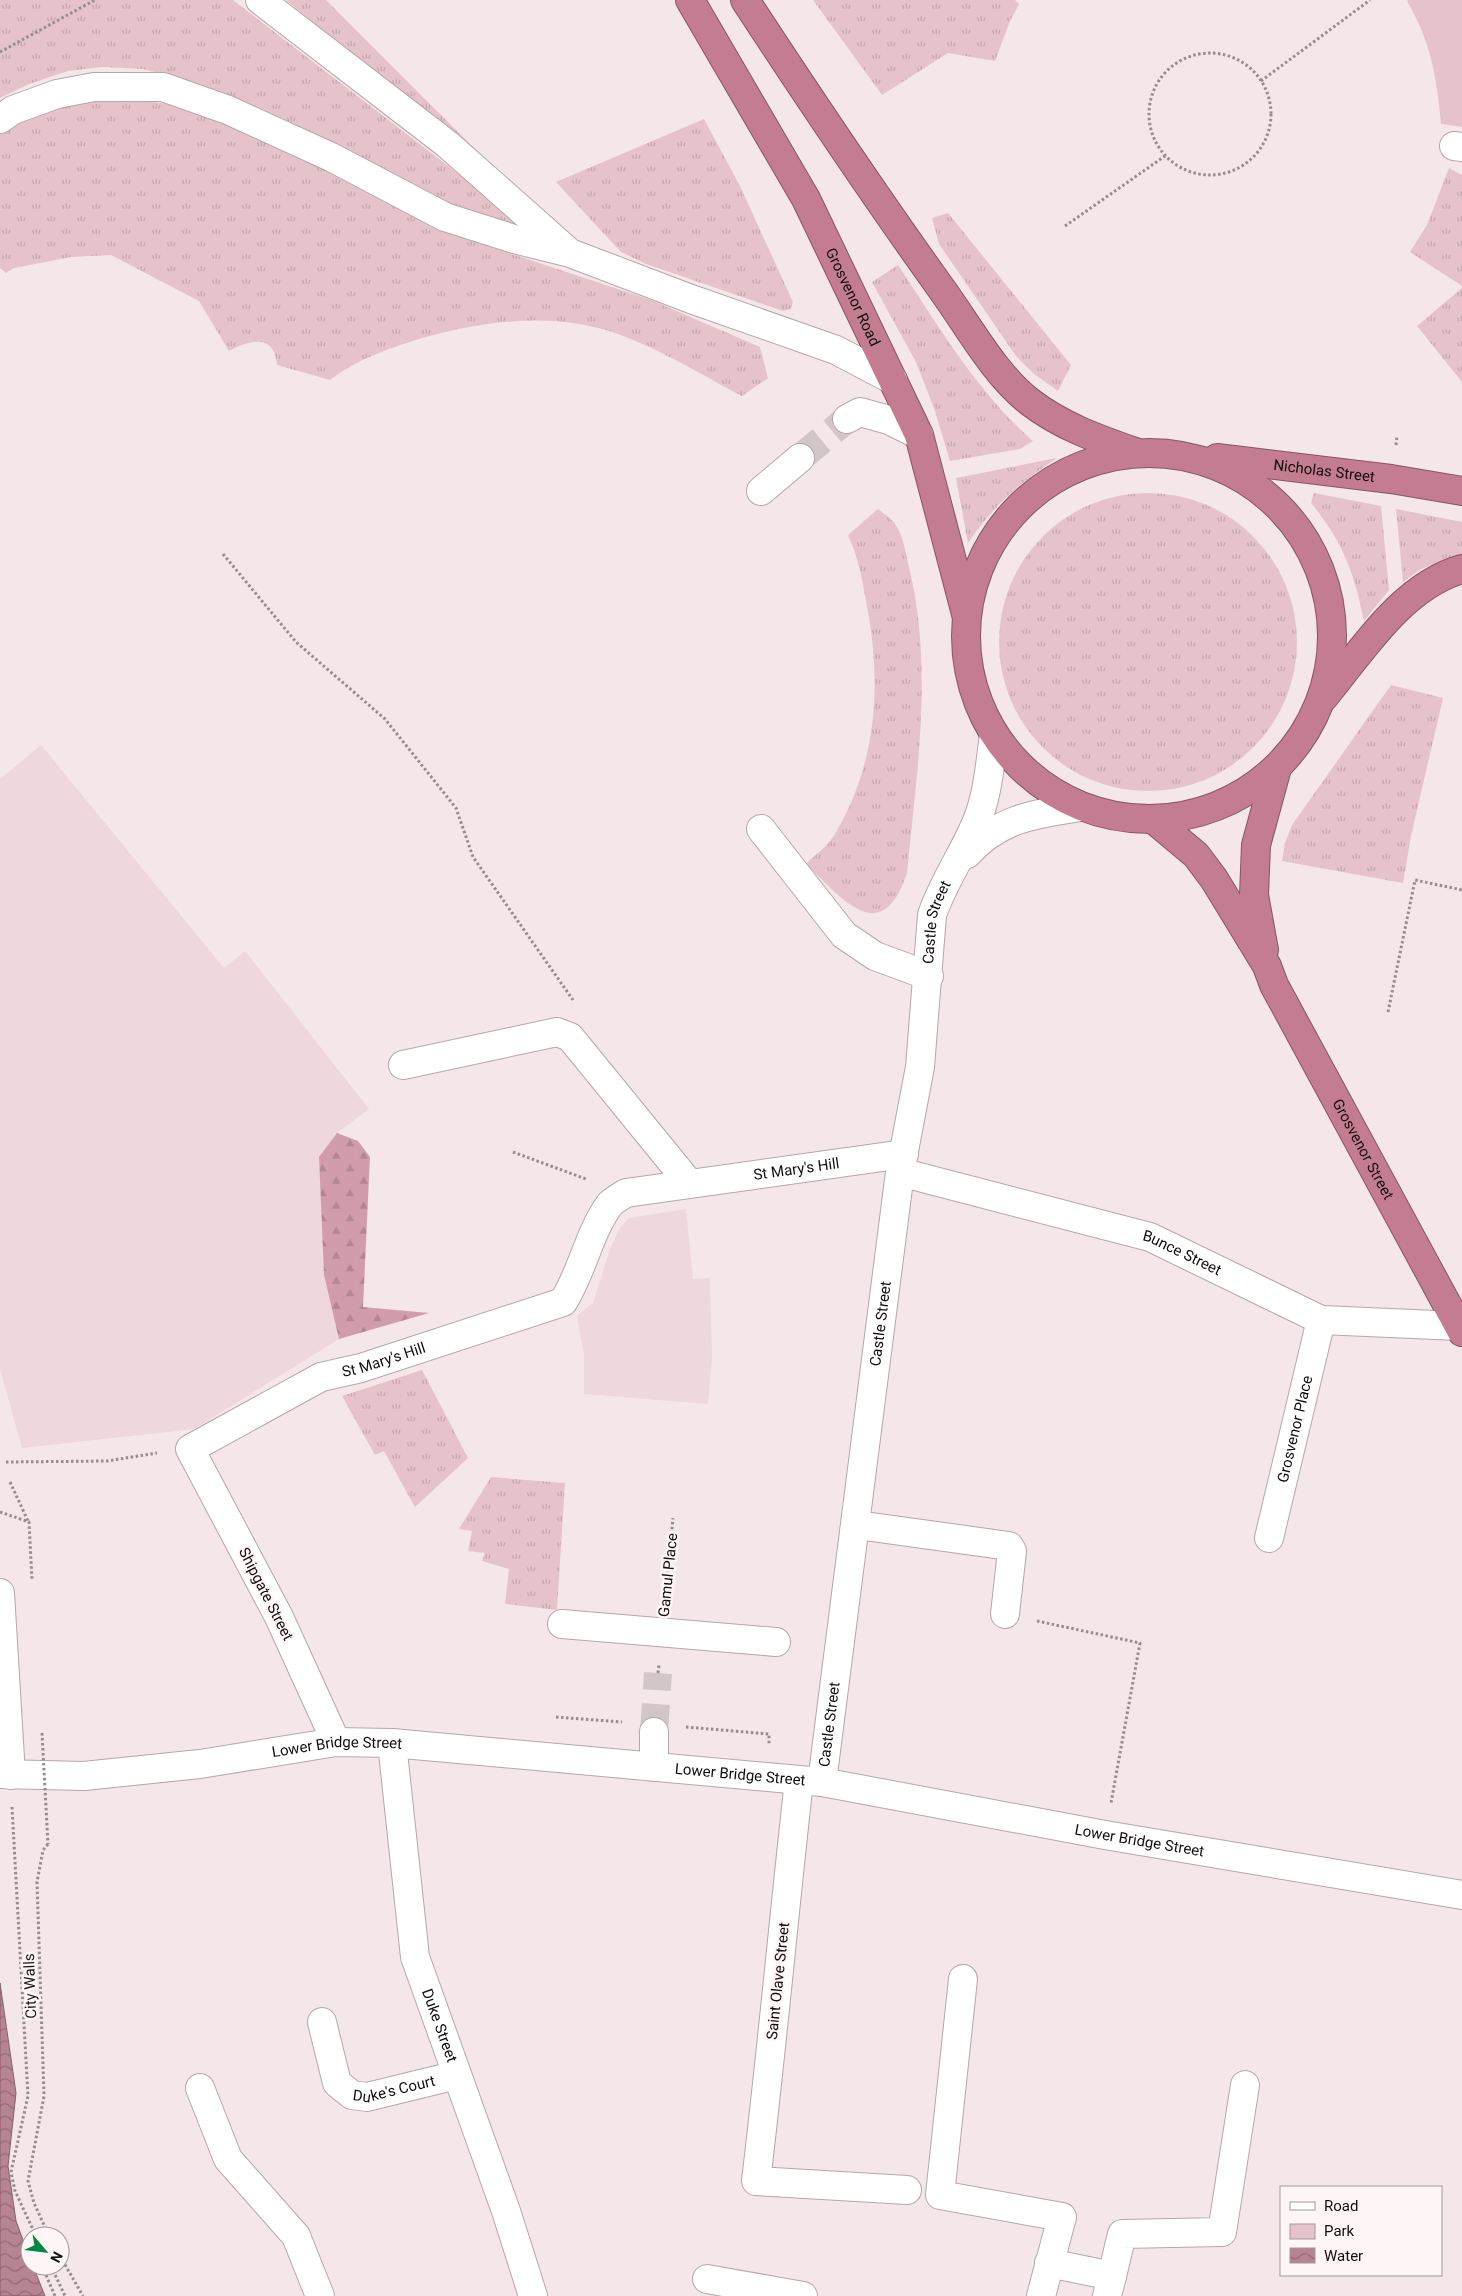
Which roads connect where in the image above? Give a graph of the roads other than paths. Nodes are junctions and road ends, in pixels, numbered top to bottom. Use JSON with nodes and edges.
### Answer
{"nodes":[{"id":1,"x":260,"y":0,"type":"edge"},
{"id":2,"x":690,"y":0,"type":"edge"},
{"id":3,"x":744,"y":0,"type":"edge"},
{"id":4,"x":0,"y":119,"type":"edge"},
{"id":5,"x":570,"y":253,"type":"junction"},
{"id":6,"x":893,"y":380,"type":"junction"},
{"id":7,"x":847,"y":418,"type":"tunnel mouth"},
{"id":8,"x":919,"y":435,"type":"junction"},
{"id":9,"x":1135,"y":452,"type":"junction"},
{"id":10,"x":1186,"y":455,"type":"junction"},
{"id":11,"x":800,"y":458,"type":"tunnel mouth"},
{"id":12,"x":761,"y":491,"type":"dead end"},
{"id":13,"x":1462,"y":491,"type":"edge"},
{"id":14,"x":1462,"y":569,"type":"edge"},
{"id":15,"x":966,"y":616,"type":"junction"},
{"id":16,"x":1320,"y":702,"type":"junction"},
{"id":17,"x":994,"y":735,"type":"junction"},
{"id":18,"x":1277,"y":768,"type":"junction"},
{"id":19,"x":1081,"y":806,"type":"junction"},
{"id":20,"x":1152,"y":819,"type":"junction"},
{"id":21,"x":761,"y":830,"type":"dead end"},
{"id":22,"x":952,"y":870,"type":"junction"},
{"id":23,"x":1267,"y":966,"type":"junction"},
{"id":24,"x":928,"y":976,"type":"junction"},
{"id":25,"x":403,"y":1065,"type":"dead end"},
{"id":26,"x":902,"y":1163,"type":"junction"},
{"id":27,"x":689,"y":1183,"type":"junction"},
{"id":28,"x":1321,"y":1320,"type":"junction"},
{"id":29,"x":1460,"y":1329,"type":"edge"},
{"id":30,"x":190,"y":1449,"type":"joint"},
{"id":31,"x":857,"y":1525,"type":"junction"},
{"id":32,"x":1269,"y":1538,"type":"dead end"},
{"id":33,"x":0,"y":1593,"type":"edge"},
{"id":34,"x":1005,"y":1614,"type":"road end"},
{"id":35,"x":562,"y":1624,"type":"dead end"},
{"id":36,"x":776,"y":1642,"type":"dead end"},
{"id":37,"x":654,"y":1732,"type":"tunnel mouth"},
{"id":38,"x":336,"y":1742,"type":"junction"},
{"id":39,"x":392,"y":1743,"type":"junction"},
{"id":40,"x":654,"y":1767,"type":"junction"},
{"id":41,"x":5,"y":1775,"type":"edge"},
{"id":42,"x":811,"y":1782,"type":"junction"},
{"id":43,"x":1462,"y":1895,"type":"edge"},
{"id":44,"x":963,"y":1979,"type":"dead end"},
{"id":45,"x":322,"y":2022,"type":"dead end"},
{"id":46,"x":457,"y":2075,"type":"junction"},
{"id":47,"x":1245,"y":2085,"type":"dead end"},
{"id":48,"x":200,"y":2088,"type":"dead end"},
{"id":49,"x":907,"y":2190,"type":"dead end"},
{"id":50,"x":1049,"y":2263,"type":"junction"},
{"id":51,"x":707,"y":2279,"type":"dead end"},
{"id":52,"x":1109,"y":2286,"type":"edge"},
{"id":53,"x":320,"y":2296,"type":"edge"},
{"id":54,"x":533,"y":2296,"type":"edge"},
{"id":55,"x":803,"y":2296,"type":"edge"},
{"id":56,"x":1041,"y":2296,"type":"edge"}],
"edges":[{"from":1,"to":5,"type":"street"},
{"from":2,"to":6,"type":"highway","name":"Grosvenor Road"},
{"from":3,"to":9,"type":"highway"},
{"from":4,"to":5,"type":"street"},
{"from":5,"to":6,"type":"street"},
{"from":6,"to":8,"type":"highway","name":"Grosvenor Road"},
{"from":7,"to":8,"type":"street"},
{"from":8,"to":15,"type":"highway","name":"Grosvenor Road"},
{"from":9,"to":10,"type":"highway"},
{"from":9,"to":15,"type":"highway"},
{"from":10,"to":13,"type":"highway","name":"Nicholas Street"},
{"from":10,"to":16,"type":"highway"},
{"from":11,"to":12,"type":"street"},
{"from":14,"to":16,"type":"highway"},
{"from":15,"to":17,"type":"highway"},
{"from":16,"to":18,"type":"highway"},
{"from":17,"to":19,"type":"highway"},
{"from":17,"to":22,"type":"street","name":"Castle Street"},
{"from":18,"to":20,"type":"highway"},
{"from":18,"to":23,"type":"highway","name":"Grosvenor Street"},
{"from":19,"to":20,"type":"highway"},
{"from":19,"to":22,"type":"street","name":"Castle Street"},
{"from":20,"to":23,"type":"highway","name":"Grosvenor Street"},
{"from":21,"to":24,"type":"street"},
{"from":22,"to":24,"type":"street","name":"Castle Street"},
{"from":23,"to":29,"type":"highway","name":"Grosvenor Street"},
{"from":24,"to":26,"type":"street","name":"Castle Street"},
{"from":25,"to":27,"type":"street"},
{"from":26,"to":27,"type":"street","name":"St Mary's Hill"},
{"from":26,"to":28,"type":"street","name":"Bunce Street"},
{"from":26,"to":31,"type":"street","name":"Castle Street"},
{"from":27,"to":30,"type":"street","name":"St Mary's Hill"},
{"from":28,"to":29,"type":"street","name":"Bunce Street"},
{"from":28,"to":32,"type":"street","name":"Grosvenor Place"},
{"from":30,"to":38,"type":"street","name":"Shipgate Street"},
{"from":31,"to":34,"type":"street"},
{"from":31,"to":42,"type":"street","name":"Castle Street"},
{"from":33,"to":41,"type":"street"},
{"from":35,"to":36,"type":"street"},
{"from":37,"to":40,"type":"street"},
{"from":38,"to":39,"type":"street","name":"Lower Bridge Street"},
{"from":38,"to":41,"type":"street","name":"Lower Bridge Street"},
{"from":39,"to":40,"type":"street","name":"Lower Bridge Street"},
{"from":39,"to":46,"type":"street","name":"Duke Street"},
{"from":40,"to":42,"type":"street","name":"Lower Bridge Street"},
{"from":42,"to":43,"type":"street","name":"Lower Bridge Street"},
{"from":42,"to":49,"type":"street","name":"Saint Olave Street"},
{"from":44,"to":50,"type":"street"},
{"from":45,"to":46,"type":"street","name":"Duke's Court"},
{"from":46,"to":54,"type":"street","name":"Duke Street"},
{"from":47,"to":52,"type":"street"},
{"from":48,"to":53,"type":"street"},
{"from":50,"to":52,"type":"street"},
{"from":50,"to":56,"type":"street"},
{"from":51,"to":55,"type":"street"}]}
